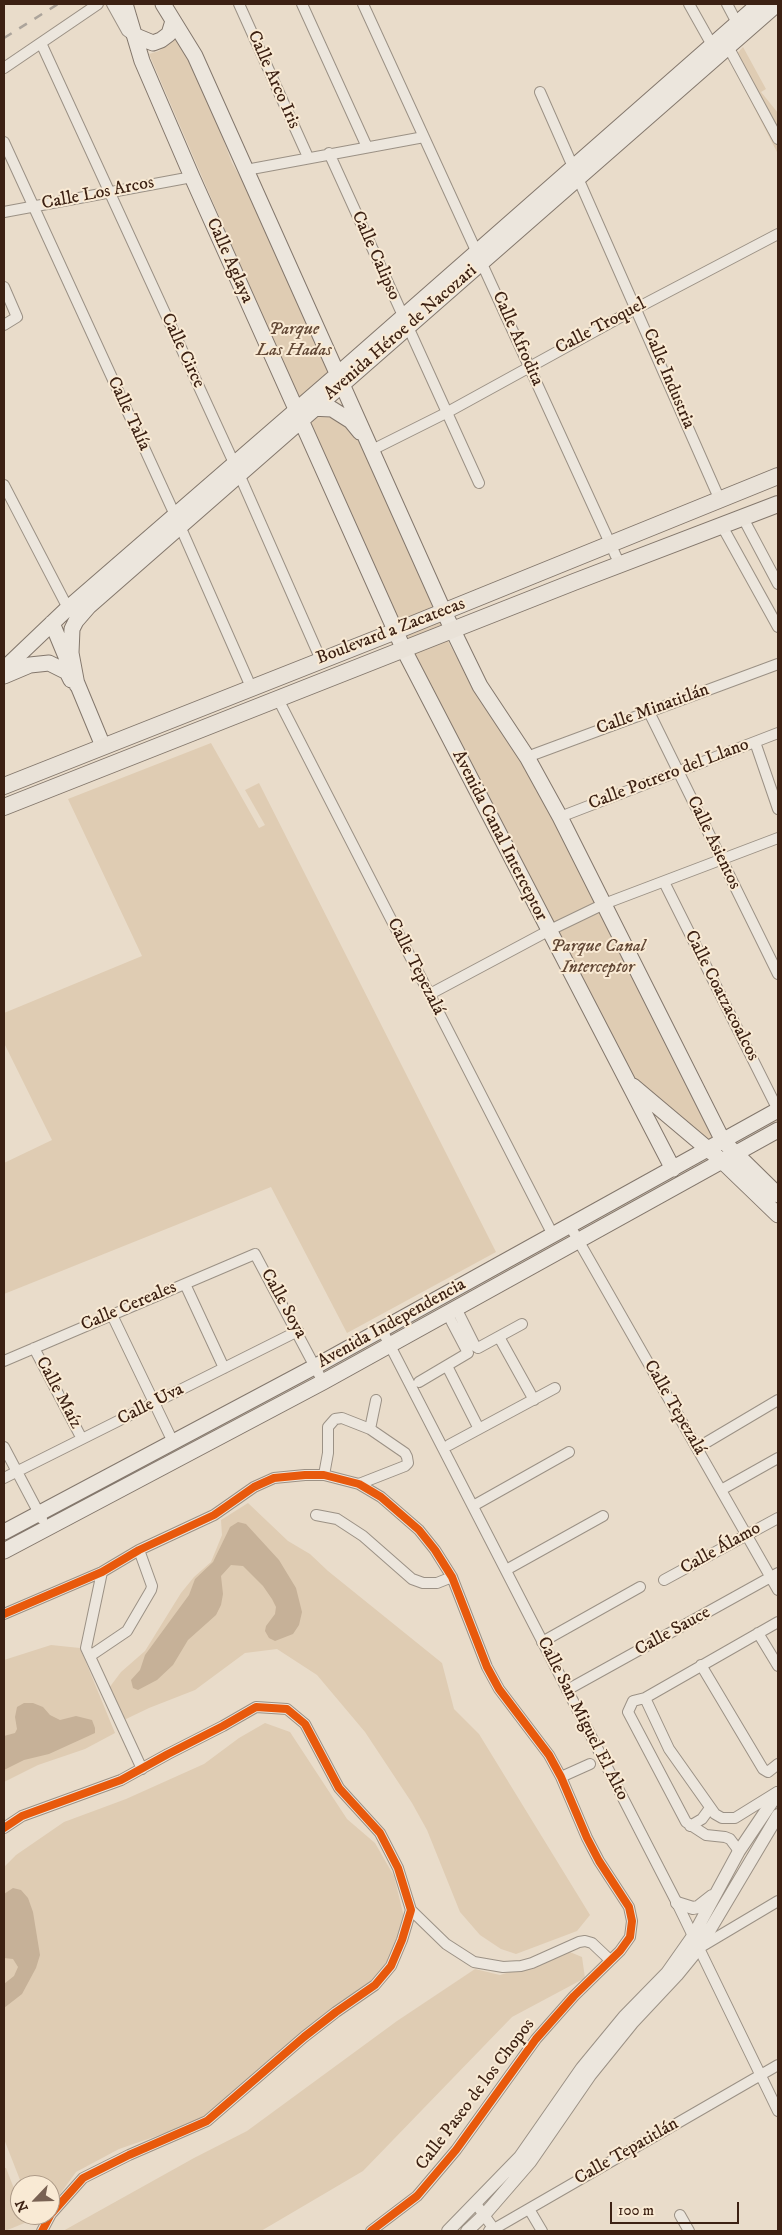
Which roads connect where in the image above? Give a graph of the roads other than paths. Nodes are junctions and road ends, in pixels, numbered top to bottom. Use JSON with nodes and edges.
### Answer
{"nodes":[{"id":1,"x":98,"y":4,"type":"edge"},
{"id":2,"x":112,"y":4,"type":"edge"},
{"id":3,"x":125,"y":4,"type":"edge"},
{"id":4,"x":239,"y":4,"type":"edge"},
{"id":5,"x":302,"y":4,"type":"edge"},
{"id":6,"x":363,"y":4,"type":"edge"},
{"id":7,"x":689,"y":4,"type":"edge"},
{"id":8,"x":727,"y":4,"type":"edge"},
{"id":9,"x":759,"y":4,"type":"edge"},
{"id":10,"x":777,"y":4,"type":"edge"},
{"id":11,"x":168,"y":10,"type":"edge"},
{"id":12,"x":737,"y":23,"type":"junction"},
{"id":13,"x":136,"y":36,"type":"junction"},
{"id":14,"x":721,"y":42,"type":"junction"},
{"id":15,"x":41,"y":43,"type":"junction"},
{"id":16,"x":4,"y":68,"type":"edge"},
{"id":17,"x":540,"y":92,"type":"dead end"},
{"id":18,"x":424,"y":137,"type":"junction"},
{"id":19,"x":778,"y":139,"type":"edge"},
{"id":20,"x":4,"y":142,"type":"edge"},
{"id":21,"x":367,"y":147,"type":"junction"},
{"id":22,"x":329,"y":153,"type":"junction"},
{"id":23,"x":308,"y":157,"type":"junction"},
{"id":24,"x":246,"y":170,"type":"junction"},
{"id":25,"x":575,"y":173,"type":"junction"},
{"id":26,"x":192,"y":177,"type":"junction"},
{"id":27,"x":109,"y":192,"type":"junction"},
{"id":28,"x":33,"y":207,"type":"junction"},
{"id":29,"x":4,"y":212,"type":"edge"},
{"id":30,"x":778,"y":234,"type":"edge"},
{"id":31,"x":479,"y":257,"type":"junction"},
{"id":32,"x":4,"y":287,"type":"edge"},
{"id":33,"x":637,"y":308,"type":"junction"},
{"id":34,"x":405,"y":322,"type":"junction"},
{"id":35,"x":4,"y":325,"type":"edge"},
{"id":36,"x":529,"y":366,"type":"junction"},
{"id":37,"x":340,"y":379,"type":"junction"},
{"id":38,"x":316,"y":407,"type":"junction"},
{"id":39,"x":446,"y":413,"type":"junction"},
{"id":40,"x":298,"y":415,"type":"junction"},
{"id":41,"x":371,"y":447,"type":"junction"},
{"id":42,"x":236,"y":469,"type":"junction"},
{"id":43,"x":778,"y":476,"type":"edge"},
{"id":44,"x":479,"y":483,"type":"dead end"},
{"id":45,"x":4,"y":486,"type":"edge"},
{"id":46,"x":719,"y":498,"type":"junction"},
{"id":47,"x":778,"y":504,"type":"edge"},
{"id":48,"x":744,"y":518,"type":"junction"},
{"id":49,"x":177,"y":521,"type":"junction"},
{"id":50,"x":722,"y":526,"type":"junction"},
{"id":51,"x":610,"y":544,"type":"junction"},
{"id":52,"x":620,"y":565,"type":"junction"},
{"id":53,"x":778,"y":584,"type":"edge"},
{"id":54,"x":444,"y":612,"type":"junction"},
{"id":55,"x":72,"y":615,"type":"junction"},
{"id":56,"x":52,"y":623,"type":"junction"},
{"id":57,"x":778,"y":627,"type":"edge"},
{"id":58,"x":396,"y":631,"type":"junction"},
{"id":59,"x":453,"y":631,"type":"junction"},
{"id":60,"x":404,"y":650,"type":"junction"},
{"id":61,"x":321,"y":660,"type":"junction"},
{"id":62,"x":778,"y":664,"type":"edge"},
{"id":63,"x":4,"y":669,"type":"edge"},
{"id":64,"x":4,"y":676,"type":"edge"},
{"id":65,"x":77,"y":684,"type":"junction"},
{"id":66,"x":251,"y":687,"type":"junction"},
{"id":67,"x":278,"y":699,"type":"junction"},
{"id":68,"x":88,"y":710,"type":"junction"},
{"id":69,"x":648,"y":712,"type":"junction"},
{"id":70,"x":778,"y":733,"type":"edge"},
{"id":71,"x":755,"y":742,"type":"junction"},
{"id":72,"x":103,"y":746,"type":"junction"},
{"id":73,"x":527,"y":757,"type":"junction"},
{"id":74,"x":678,"y":772,"type":"junction"},
{"id":75,"x":89,"y":773,"type":"junction"},
{"id":76,"x":4,"y":786,"type":"edge"},
{"id":77,"x":4,"y":808,"type":"edge"},
{"id":78,"x":778,"y":809,"type":"edge"},
{"id":79,"x":560,"y":817,"type":"junction"},
{"id":80,"x":778,"y":838,"type":"edge"},
{"id":81,"x":721,"y":860,"type":"junction"},
{"id":82,"x":664,"y":882,"type":"junction"},
{"id":83,"x":604,"y":904,"type":"junction"},
{"id":84,"x":548,"y":931,"type":"junction"},
{"id":85,"x":778,"y":974,"type":"edge"},
{"id":86,"x":430,"y":994,"type":"junction"},
{"id":87,"x":626,"y":1080,"type":"junction"},
{"id":88,"x":778,"y":1110,"type":"edge"},
{"id":89,"x":778,"y":1130,"type":"edge"},
{"id":90,"x":723,"y":1141,"type":"junction"},
{"id":91,"x":709,"y":1149,"type":"junction"},
{"id":92,"x":736,"y":1154,"type":"junction"},
{"id":93,"x":722,"y":1161,"type":"junction"},
{"id":94,"x":673,"y":1169,"type":"junction"},
{"id":95,"x":778,"y":1195,"type":"edge"},
{"id":96,"x":778,"y":1215,"type":"edge"},
{"id":97,"x":570,"y":1226,"type":"junction"},
{"id":98,"x":553,"y":1235,"type":"junction"},
{"id":99,"x":578,"y":1241,"type":"junction"},
{"id":100,"x":255,"y":1254,"type":"joint"},
{"id":101,"x":185,"y":1284,"type":"junction"},
{"id":102,"x":452,"y":1311,"type":"junction"},
{"id":103,"x":112,"y":1315,"type":"junction"},
{"id":104,"x":522,"y":1324,"type":"dead end"},
{"id":105,"x":382,"y":1330,"type":"junction"},
{"id":106,"x":298,"y":1331,"type":"junction"},
{"id":107,"x":499,"y":1337,"type":"junction"},
{"id":108,"x":390,"y":1345,"type":"junction"},
{"id":109,"x":34,"y":1348,"type":"junction"},
{"id":110,"x":4,"y":1361,"type":"edge"},
{"id":111,"x":316,"y":1366,"type":"junction"},
{"id":112,"x":447,"y":1366,"type":"junction"},
{"id":113,"x":224,"y":1368,"type":"junction"},
{"id":114,"x":323,"y":1382,"type":"junction"},
{"id":115,"x":419,"y":1382,"type":"dead end"},
{"id":116,"x":555,"y":1388,"type":"dead end"},
{"id":117,"x":376,"y":1400,"type":"dead end"},
{"id":118,"x":534,"y":1400,"type":"junction"},
{"id":119,"x":778,"y":1400,"type":"edge"},
{"id":120,"x":154,"y":1403,"type":"junction"},
{"id":121,"x":370,"y":1429,"type":"junction"},
{"id":122,"x":479,"y":1429,"type":"junction"},
{"id":123,"x":82,"y":1439,"type":"junction"},
{"id":124,"x":173,"y":1442,"type":"junction"},
{"id":125,"x":449,"y":1445,"type":"dead end"},
{"id":126,"x":4,"y":1447,"type":"edge"},
{"id":127,"x":697,"y":1448,"type":"junction"},
{"id":128,"x":569,"y":1452,"type":"dead end"},
{"id":129,"x":778,"y":1458,"type":"edge"},
{"id":130,"x":17,"y":1472,"type":"junction"},
{"id":131,"x":324,"y":1475,"type":"junction"},
{"id":132,"x":4,"y":1478,"type":"edge"},
{"id":133,"x":359,"y":1484,"type":"junction"},
{"id":134,"x":721,"y":1490,"type":"junction"},
{"id":135,"x":473,"y":1506,"type":"junction"},
{"id":136,"x":39,"y":1513,"type":"junction"},
{"id":137,"x":316,"y":1515,"type":"dead end"},
{"id":138,"x":603,"y":1516,"type":"dead end"},
{"id":139,"x":778,"y":1518,"type":"edge"},
{"id":140,"x":47,"y":1528,"type":"junction"},
{"id":141,"x":4,"y":1532,"type":"edge"},
{"id":142,"x":747,"y":1535,"type":"junction"},
{"id":143,"x":139,"y":1550,"type":"junction"},
{"id":144,"x":4,"y":1551,"type":"edge"},
{"id":145,"x":506,"y":1570,"type":"junction"},
{"id":146,"x":102,"y":1572,"type":"junction"},
{"id":147,"x":775,"y":1575,"type":"edge"},
{"id":148,"x":452,"y":1577,"type":"junction"},
{"id":149,"x":664,"y":1580,"type":"dead end"},
{"id":150,"x":82,"y":1581,"type":"junction"},
{"id":151,"x":640,"y":1587,"type":"dead end"},
{"id":152,"x":778,"y":1590,"type":"edge"},
{"id":153,"x":96,"y":1597,"type":"junction"},
{"id":154,"x":4,"y":1614,"type":"edge"},
{"id":155,"x":778,"y":1622,"type":"edge"},
{"id":156,"x":758,"y":1633,"type":"junction"},
{"id":157,"x":542,"y":1642,"type":"junction"},
{"id":158,"x":90,"y":1656,"type":"junction"},
{"id":159,"x":701,"y":1665,"type":"junction"},
{"id":160,"x":778,"y":1666,"type":"edge"},
{"id":161,"x":567,"y":1690,"type":"junction"},
{"id":162,"x":644,"y":1698,"type":"junction"},
{"id":163,"x":590,"y":1764,"type":"dead end"},
{"id":164,"x":778,"y":1764,"type":"edge"},
{"id":165,"x":142,"y":1769,"type":"junction"},
{"id":166,"x":561,"y":1777,"type":"junction"},
{"id":167,"x":778,"y":1792,"type":"edge"},
{"id":168,"x":710,"y":1808,"type":"junction"},
{"id":169,"x":778,"y":1815,"type":"edge"},
{"id":170,"x":690,"y":1826,"type":"junction"},
{"id":171,"x":4,"y":1828,"type":"edge"},
{"id":172,"x":739,"y":1851,"type":"junction"},
{"id":173,"x":720,"y":1889,"type":"junction"},
{"id":174,"x":778,"y":1901,"type":"edge"},
{"id":175,"x":677,"y":1903,"type":"junction"},
{"id":176,"x":411,"y":1910,"type":"junction"},
{"id":177,"x":693,"y":1936,"type":"junction"},
{"id":178,"x":699,"y":1948,"type":"junction"},
{"id":179,"x":610,"y":1960,"type":"junction"},
{"id":180,"x":778,"y":2065,"type":"edge"},
{"id":181,"x":761,"y":2075,"type":"junction"},
{"id":182,"x":778,"y":2111,"type":"edge"},
{"id":183,"x":476,"y":2204,"type":"junction"},
{"id":184,"x":529,"y":2209,"type":"junction"},
{"id":185,"x":485,"y":2214,"type":"junction"},
{"id":186,"x":680,"y":2215,"type":"dead end"},
{"id":187,"x":492,"y":2230,"type":"edge"},
{"id":188,"x":42,"y":2231,"type":"edge"},
{"id":189,"x":371,"y":2231,"type":"edge"},
{"id":190,"x":448,"y":2231,"type":"edge"},
{"id":191,"x":467,"y":2231,"type":"edge"},
{"id":192,"x":542,"y":2231,"type":"edge"},
{"id":193,"x":689,"y":2231,"type":"edge"}],
"edges":[{"from":1,"to":15,"type":"street"},
{"from":2,"to":13,"type":"street"},
{"from":3,"to":13,"type":"main road","name":"Calle Aglaya"},
{"from":4,"to":23,"type":"street","name":"Calle Arco Iris"},
{"from":5,"to":21,"type":"street"},
{"from":6,"to":18,"type":"street","name":"Calle Afrodita"},
{"from":7,"to":14,"type":"street"},
{"from":8,"to":12,"type":"street"},
{"from":9,"to":12,"type":"main road","name":"Avenida Héroe de Nacozari"},
{"from":10,"to":14,"type":"main road","name":"Avenida Héroe de Nacozari"},
{"from":11,"to":13,"type":"main road"},
{"from":11,"to":24,"type":"main road"},
{"from":12,"to":14,"type":"main road","name":"Avenida Héroe de Nacozari"},
{"from":13,"to":26,"type":"main road","name":"Calle Aglaya"},
{"from":14,"to":19,"type":"street"},
{"from":14,"to":25,"type":"main road","name":"Avenida Héroe de Nacozari"},
{"from":15,"to":16,"type":"street"},
{"from":15,"to":27,"type":"street","name":"Calle Circe"},
{"from":17,"to":25,"type":"street","name":"Calle Industria"},
{"from":18,"to":21,"type":"street"},
{"from":18,"to":31,"type":"street","name":"Calle Afrodita"},
{"from":20,"to":28,"type":"street","name":"Calle Talía"},
{"from":21,"to":22,"type":"street"},
{"from":22,"to":23,"type":"street"},
{"from":22,"to":34,"type":"street","name":"Calle Calipso"},
{"from":23,"to":24,"type":"street"},
{"from":24,"to":37,"type":"main road"},
{"from":25,"to":31,"type":"main road","name":"Avenida Héroe de Nacozari"},
{"from":25,"to":33,"type":"street","name":"Calle Industria"},
{"from":26,"to":27,"type":"street","name":"Calle Los Arcos"},
{"from":26,"to":40,"type":"main road","name":"Calle Aglaya"},
{"from":27,"to":28,"type":"street","name":"Calle Los Arcos"},
{"from":27,"to":42,"type":"street","name":"Calle Circe"},
{"from":28,"to":29,"type":"street","name":"Calle Los Arcos"},
{"from":28,"to":49,"type":"street","name":"Calle Talía"},
{"from":30,"to":33,"type":"street","name":"Calle Troquel"},
{"from":31,"to":34,"type":"main road","name":"Avenida Héroe de Nacozari"},
{"from":31,"to":36,"type":"street","name":"Calle Afrodita"},
{"from":32,"to":35,"type":"street"},
{"from":33,"to":36,"type":"street","name":"Calle Troquel"},
{"from":33,"to":46,"type":"street","name":"Calle Industria"},
{"from":34,"to":37,"type":"main road","name":"Avenida Héroe de Nacozari"},
{"from":34,"to":39,"type":"street","name":"Calle Calipso"},
{"from":36,"to":39,"type":"street","name":"Calle Troquel"},
{"from":36,"to":51,"type":"street","name":"Calle Afrodita"},
{"from":37,"to":38,"type":"main road","name":"Avenida Héroe de Nacozari"},
{"from":37,"to":40,"type":"main road","name":"Avenida Héroe de Nacozari"},
{"from":37,"to":41,"type":"main road"},
{"from":38,"to":40,"type":"main road","name":"Avenida Héroe de Nacozari"},
{"from":38,"to":41,"type":"main road"},
{"from":39,"to":41,"type":"street","name":"Calle Troquel"},
{"from":39,"to":44,"type":"street","name":"Calle Calipso"},
{"from":40,"to":42,"type":"main road","name":"Avenida Héroe de Nacozari"},
{"from":40,"to":58,"type":"main road","name":"Calle Aglaya"},
{"from":41,"to":54,"type":"main road"},
{"from":42,"to":49,"type":"main road","name":"Avenida Héroe de Nacozari"},
{"from":42,"to":61,"type":"street","name":"Calle Circe"},
{"from":43,"to":46,"type":"main road","name":"Boulevard a Zacatecas"},
{"from":45,"to":55,"type":"street"},
{"from":46,"to":51,"type":"main road","name":"Boulevard a Zacatecas"},
{"from":47,"to":48,"type":"main road","name":"Boulevard a Zacatecas"},
{"from":48,"to":50,"type":"main road","name":"Boulevard a Zacatecas"},
{"from":48,"to":53,"type":"street"},
{"from":49,"to":55,"type":"main road","name":"Avenida Héroe de Nacozari"},
{"from":49,"to":66,"type":"street","name":"Calle Talía"},
{"from":50,"to":52,"type":"main road","name":"Boulevard a Zacatecas"},
{"from":50,"to":57,"type":"street"},
{"from":51,"to":52,"type":"street","name":"Calle Afrodita"},
{"from":51,"to":54,"type":"main road","name":"Boulevard a Zacatecas"},
{"from":52,"to":59,"type":"main road","name":"Boulevard a Zacatecas"},
{"from":54,"to":58,"type":"main road","name":"Boulevard a Zacatecas"},
{"from":54,"to":59,"type":"main road"},
{"from":55,"to":56,"type":"main road","name":"Avenida Héroe de Nacozari"},
{"from":55,"to":65,"type":"main road"},
{"from":56,"to":63,"type":"main road","name":"Avenida Héroe de Nacozari"},
{"from":56,"to":65,"type":"main road"},
{"from":58,"to":60,"type":"main road","name":"Calle Aglaya"},
{"from":58,"to":61,"type":"main road","name":"Boulevard a Zacatecas"},
{"from":59,"to":60,"type":"main road","name":"Boulevard a Zacatecas"},
{"from":59,"to":73,"type":"main road"},
{"from":60,"to":67,"type":"main road","name":"Boulevard a Zacatecas"},
{"from":60,"to":84,"type":"main road","name":"Avenida Canal Interceptor"},
{"from":61,"to":66,"type":"main road","name":"Boulevard a Zacatecas"},
{"from":62,"to":69,"type":"street","name":"Calle Minatitlán"},
{"from":64,"to":68,"type":"main road"},
{"from":65,"to":68,"type":"main road"},
{"from":66,"to":72,"type":"main road","name":"Boulevard a Zacatecas"},
{"from":67,"to":75,"type":"main road","name":"Boulevard a Zacatecas"},
{"from":67,"to":86,"type":"street","name":"Calle Tepezalá"},
{"from":68,"to":72,"type":"main road"},
{"from":69,"to":73,"type":"street","name":"Calle Minatitlán"},
{"from":69,"to":74,"type":"street","name":"Calle Asientos"},
{"from":70,"to":71,"type":"street","name":"Calle Potrero del Llano"},
{"from":71,"to":74,"type":"street","name":"Calle Potrero del Llano"},
{"from":71,"to":78,"type":"street"},
{"from":72,"to":75,"type":"main road"},
{"from":72,"to":76,"type":"main road","name":"Boulevard a Zacatecas"},
{"from":73,"to":79,"type":"main road"},
{"from":74,"to":79,"type":"street","name":"Calle Potrero del Llano"},
{"from":74,"to":81,"type":"street","name":"Calle Asientos"},
{"from":75,"to":77,"type":"main road","name":"Boulevard a Zacatecas"},
{"from":79,"to":83,"type":"main road"},
{"from":80,"to":81,"type":"street"},
{"from":81,"to":82,"type":"street"},
{"from":81,"to":85,"type":"street","name":"Calle Asientos"},
{"from":82,"to":83,"type":"street"},
{"from":82,"to":88,"type":"street","name":"Calle Coatzacoalcos"},
{"from":83,"to":84,"type":"street"},
{"from":83,"to":90,"type":"main road"},
{"from":84,"to":86,"type":"street"},
{"from":84,"to":87,"type":"main road","name":"Avenida Canal Interceptor"},
{"from":86,"to":98,"type":"street","name":"Calle Tepezalá"},
{"from":87,"to":91,"type":"main road","name":"Avenida Canal Interceptor"},
{"from":87,"to":94,"type":"main road"},
{"from":88,"to":90,"type":"main road","name":"Avenida Independencia"},
{"from":89,"to":92,"type":"main road","name":"Avenida Independencia"},
{"from":90,"to":91,"type":"main road","name":"Avenida Independencia"},
{"from":90,"to":92,"type":"main road"},
{"from":91,"to":93,"type":"main road","name":"Avenida Canal Interceptor"},
{"from":91,"to":94,"type":"main road","name":"Avenida Independencia"},
{"from":92,"to":93,"type":"main road","name":"Avenida Independencia"},
{"from":92,"to":95,"type":"main road"},
{"from":93,"to":96,"type":"main road","name":"Avenida Canal Interceptor"},
{"from":93,"to":99,"type":"main road","name":"Avenida Independencia"},
{"from":94,"to":97,"type":"main road","name":"Avenida Independencia"},
{"from":97,"to":98,"type":"main road","name":"Avenida Independencia"},
{"from":97,"to":99,"type":"street","name":"Calle Tepezalá"},
{"from":98,"to":105,"type":"main road","name":"Avenida Independencia"},
{"from":99,"to":102,"type":"main road","name":"Avenida Independencia"},
{"from":99,"to":127,"type":"street","name":"Calle Tepezalá"},
{"from":100,"to":101,"type":"street","name":"Calle Cereales"},
{"from":100,"to":106,"type":"street","name":"Calle Soya"},
{"from":101,"to":103,"type":"street","name":"Calle Cereales"},
{"from":101,"to":113,"type":"street"},
{"from":102,"to":107,"type":"street"},
{"from":102,"to":108,"type":"main road","name":"Avenida Independencia"},
{"from":102,"to":112,"type":"street"},
{"from":103,"to":109,"type":"street","name":"Calle Cereales"},
{"from":103,"to":120,"type":"street"},
{"from":104,"to":107,"type":"street"},
{"from":105,"to":108,"type":"street","name":"Calle San Miguel El Alto"},
{"from":105,"to":111,"type":"main road","name":"Avenida Independencia"},
{"from":106,"to":111,"type":"street","name":"Calle Soya"},
{"from":106,"to":113,"type":"street","name":"Calle Uva"},
{"from":107,"to":118,"type":"street"},
{"from":108,"to":114,"type":"main road","name":"Avenida Independencia"},
{"from":108,"to":135,"type":"street","name":"Calle San Miguel El Alto"},
{"from":109,"to":110,"type":"street","name":"Calle Cereales"},
{"from":109,"to":123,"type":"street","name":"Calle Maíz"},
{"from":111,"to":114,"type":"street","name":"Calle Soya"},
{"from":111,"to":124,"type":"main road","name":"Avenida Independencia"},
{"from":112,"to":115,"type":"street"},
{"from":112,"to":122,"type":"street"},
{"from":113,"to":120,"type":"street","name":"Calle Uva"},
{"from":114,"to":140,"type":"main road","name":"Avenida Independencia"},
{"from":116,"to":118,"type":"street"},
{"from":117,"to":121,"type":"street"},
{"from":118,"to":122,"type":"street"},
{"from":119,"to":127,"type":"street"},
{"from":120,"to":123,"type":"street","name":"Calle Uva"},
{"from":120,"to":124,"type":"street"},
{"from":121,"to":131,"type":"street"},
{"from":121,"to":133,"type":"street"},
{"from":122,"to":125,"type":"street"},
{"from":123,"to":130,"type":"street","name":"Calle Uva"},
{"from":124,"to":136,"type":"main road","name":"Avenida Independencia"},
{"from":126,"to":130,"type":"street"},
{"from":127,"to":134,"type":"street","name":"Calle Tepezalá"},
{"from":128,"to":135,"type":"street"},
{"from":129,"to":134,"type":"street"},
{"from":130,"to":132,"type":"street","name":"Calle Uva"},
{"from":130,"to":136,"type":"street"},
{"from":131,"to":133,"type":"street","name":"Calle Paseo de los Chopos"},
{"from":131,"to":143,"type":"street","name":"Calle Paseo de los Chopos"},
{"from":133,"to":148,"type":"street","name":"Calle Paseo de los Chopos"},
{"from":134,"to":142,"type":"street","name":"Calle Tepezalá"},
{"from":135,"to":145,"type":"street","name":"Calle San Miguel El Alto"},
{"from":136,"to":140,"type":"street"},
{"from":136,"to":141,"type":"main road","name":"Avenida Independencia"},
{"from":137,"to":148,"type":"street"},
{"from":138,"to":145,"type":"street"},
{"from":139,"to":142,"type":"street","name":"Calle Álamo"},
{"from":140,"to":144,"type":"main road","name":"Avenida Independencia"},
{"from":142,"to":147,"type":"street","name":"Calle Tepezalá"},
{"from":142,"to":149,"type":"street","name":"Calle Álamo"},
{"from":143,"to":146,"type":"street","name":"Calle Paseo de los Chopos"},
{"from":143,"to":158,"type":"street"},
{"from":145,"to":157,"type":"street","name":"Calle San Miguel El Alto"},
{"from":146,"to":150,"type":"street","name":"Calle Paseo de los Chopos"},
{"from":146,"to":153,"type":"street"},
{"from":147,"to":152,"type":"street","name":"Calle Tepezalá"},
{"from":147,"to":161,"type":"street","name":"Calle Sauce"},
{"from":148,"to":166,"type":"street","name":"Calle Paseo de los Chopos"},
{"from":150,"to":153,"type":"street"},
{"from":150,"to":154,"type":"street","name":"Calle Paseo de los Chopos"},
{"from":151,"to":157,"type":"street"},
{"from":153,"to":158,"type":"street"},
{"from":155,"to":156,"type":"street"},
{"from":156,"to":159,"type":"street"},
{"from":156,"to":160,"type":"street"},
{"from":157,"to":161,"type":"street","name":"Calle San Miguel El Alto"},
{"from":158,"to":165,"type":"street"},
{"from":159,"to":162,"type":"street"},
{"from":159,"to":164,"type":"street"},
{"from":161,"to":175,"type":"street","name":"Calle San Miguel El Alto"},
{"from":162,"to":168,"type":"street"},
{"from":162,"to":170,"type":"street"},
{"from":163,"to":166,"type":"street"},
{"from":165,"to":171,"type":"street"},
{"from":165,"to":176,"type":"street"},
{"from":166,"to":179,"type":"street","name":"Calle Paseo de los Chopos"},
{"from":167,"to":168,"type":"street"},
{"from":167,"to":172,"type":"street"},
{"from":168,"to":170,"type":"street"},
{"from":169,"to":178,"type":"street"},
{"from":170,"to":172,"type":"street"},
{"from":172,"to":173,"type":"street"},
{"from":173,"to":175,"type":"street"},
{"from":173,"to":177,"type":"street"},
{"from":174,"to":178,"type":"street"},
{"from":175,"to":177,"type":"street","name":"Calle San Miguel El Alto"},
{"from":176,"to":179,"type":"street"},
{"from":176,"to":188,"type":"street"},
{"from":177,"to":178,"type":"street","name":"Calle San Miguel El Alto"},
{"from":177,"to":183,"type":"street"},
{"from":178,"to":181,"type":"street","name":"Calle San Miguel El Alto"},
{"from":178,"to":185,"type":"street"},
{"from":179,"to":189,"type":"street","name":"Calle Paseo de los Chopos"},
{"from":180,"to":181,"type":"street","name":"Calle Tepatitlán"},
{"from":181,"to":182,"type":"street","name":"Calle San Miguel El Alto"},
{"from":181,"to":184,"type":"street","name":"Calle Tepatitlán"},
{"from":183,"to":185,"type":"street"},
{"from":183,"to":190,"type":"street"},
{"from":184,"to":187,"type":"street","name":"Calle Tepatitlán"},
{"from":184,"to":192,"type":"street"},
{"from":185,"to":187,"type":"street"},
{"from":185,"to":191,"type":"street"},
{"from":186,"to":193,"type":"street"}]}
